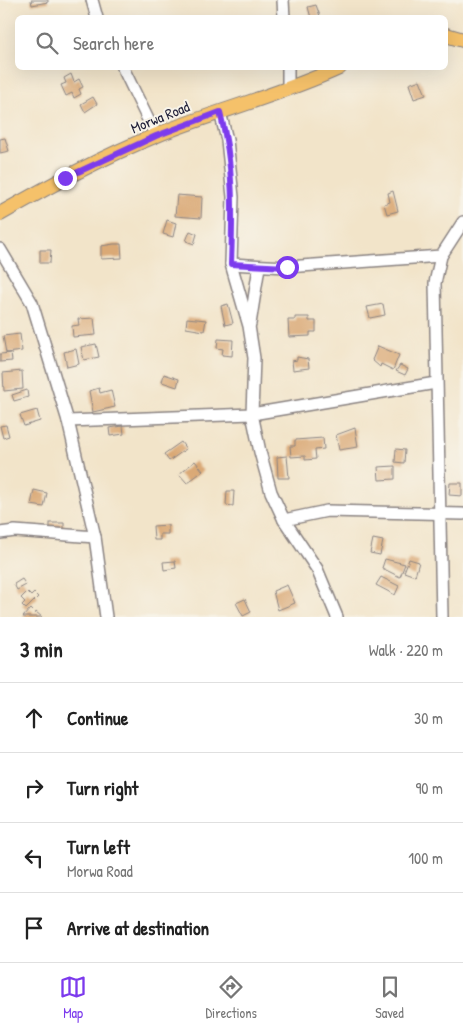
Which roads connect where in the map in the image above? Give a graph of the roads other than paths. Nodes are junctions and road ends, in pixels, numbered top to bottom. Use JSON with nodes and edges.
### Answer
{"nodes":[{"id":1,"x":92,"y":0,"type":"edge"},
{"id":2,"x":283,"y":0,"type":"edge"},
{"id":3,"x":96,"y":15,"type":"edge"},
{"id":4,"x":284,"y":15,"type":"edge"},
{"id":5,"x":448,"y":36,"type":"edge"},
{"id":6,"x":463,"y":40,"type":"edge"},
{"id":7,"x":124,"y":70,"type":"edge"},
{"id":8,"x":288,"y":70,"type":"edge"},
{"id":9,"x":335,"y":70,"type":"edge"},
{"id":10,"x":288,"y":89,"type":"junction"},
{"id":11,"x":220,"y":112,"type":"junction"},
{"id":12,"x":156,"y":136,"type":"junction"},
{"id":13,"x":0,"y":214,"type":"edge"},
{"id":14,"x":463,"y":222,"type":"edge"},
{"id":15,"x":0,"y":249,"type":"edge"},
{"id":16,"x":441,"y":256,"type":"junction"},
{"id":17,"x":231,"y":264,"type":"junction"},
{"id":18,"x":259,"y":267,"type":"junction"},
{"id":19,"x":249,"y":326,"type":"junction"},
{"id":20,"x":436,"y":383,"type":"junction"},
{"id":21,"x":252,"y":414,"type":"junction"},
{"id":22,"x":68,"y":421,"type":"junction"},
{"id":23,"x":463,"y":514,"type":"edge"},
{"id":24,"x":440,"y":515,"type":"junction"},
{"id":25,"x":284,"y":520,"type":"junction"},
{"id":26,"x":0,"y":533,"type":"edge"},
{"id":27,"x":95,"y":537,"type":"junction"},
{"id":28,"x":106,"y":617,"type":"edge"},
{"id":29,"x":337,"y":617,"type":"edge"},
{"id":30,"x":442,"y":617,"type":"edge"}],
"edges":[{"from":1,"to":3,"type":"street"},
{"from":2,"to":4,"type":"street"},
{"from":5,"to":6,"type":"main road"},
{"from":7,"to":12,"type":"street"},
{"from":8,"to":10,"type":"street"},
{"from":9,"to":10,"type":"main road","name":"Morwa Road"},
{"from":10,"to":11,"type":"main road","name":"Morwa Road"},
{"from":11,"to":12,"type":"main road","name":"Morwa Road"},
{"from":11,"to":17,"type":"street"},
{"from":12,"to":13,"type":"main road","name":"Morwa Road"},
{"from":14,"to":16,"type":"street"},
{"from":15,"to":22,"type":"street"},
{"from":16,"to":18,"type":"street"},
{"from":16,"to":20,"type":"street"},
{"from":17,"to":18,"type":"street"},
{"from":17,"to":19,"type":"street"},
{"from":18,"to":19,"type":"street"},
{"from":19,"to":21,"type":"street"},
{"from":20,"to":21,"type":"street"},
{"from":20,"to":24,"type":"street"},
{"from":21,"to":22,"type":"street"},
{"from":21,"to":25,"type":"street"},
{"from":22,"to":27,"type":"street"},
{"from":23,"to":24,"type":"street"},
{"from":24,"to":25,"type":"street"},
{"from":24,"to":30,"type":"street"},
{"from":25,"to":29,"type":"street"},
{"from":26,"to":27,"type":"street"},
{"from":27,"to":28,"type":"street"}]}
